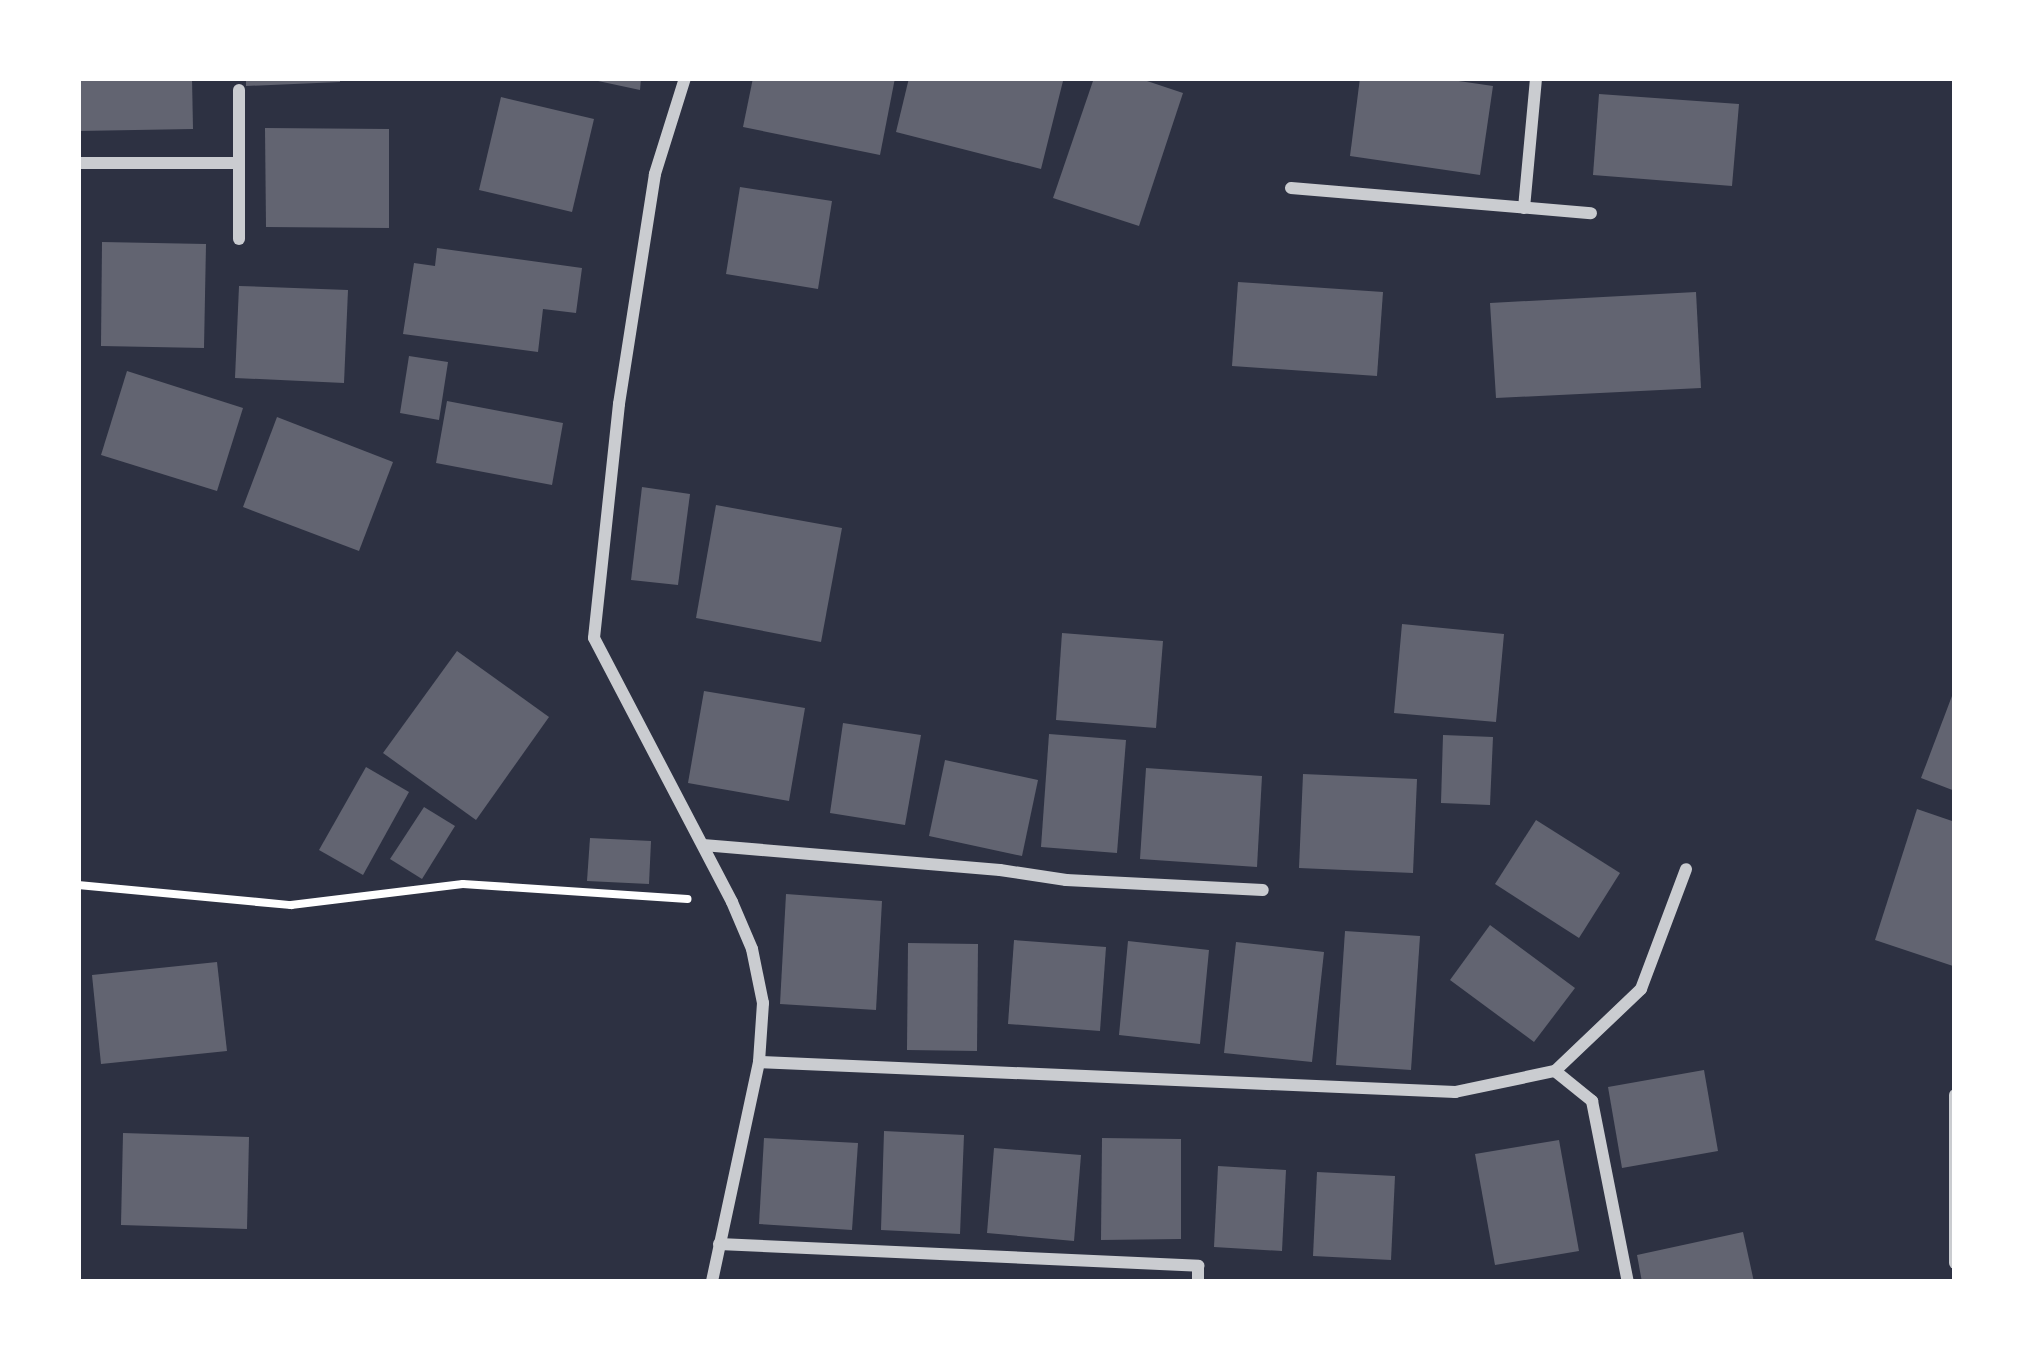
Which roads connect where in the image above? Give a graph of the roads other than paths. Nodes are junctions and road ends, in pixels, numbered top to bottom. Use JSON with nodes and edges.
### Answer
{"nodes":[{"id":1,"x":685,"y":78,"type":"edge"},
{"id":2,"x":1536,"y":78,"type":"edge"},
{"id":3,"x":239,"y":90,"type":"dead end"},
{"id":4,"x":78,"y":163,"type":"edge"},
{"id":5,"x":239,"y":164,"type":"junction"},
{"id":6,"x":1291,"y":188,"type":"dead end"},
{"id":7,"x":1524,"y":208,"type":"junction"},
{"id":8,"x":1591,"y":213,"type":"dead end"},
{"id":9,"x":239,"y":238,"type":"dead end"},
{"id":10,"x":703,"y":845,"type":"junction"},
{"id":11,"x":1686,"y":869,"type":"dead end"},
{"id":12,"x":1263,"y":890,"type":"dead end"},
{"id":13,"x":759,"y":1062,"type":"junction"},
{"id":14,"x":1555,"y":1071,"type":"junction"},
{"id":15,"x":1955,"y":1095,"type":"edge"},
{"id":16,"x":719,"y":1244,"type":"junction"},
{"id":17,"x":1955,"y":1263,"type":"edge"},
{"id":18,"x":712,"y":1282,"type":"edge"},
{"id":19,"x":1198,"y":1282,"type":"edge"},
{"id":20,"x":1628,"y":1282,"type":"edge"}],
"edges":[{"from":1,"to":10,"type":"street"},
{"from":2,"to":7,"type":"street"},
{"from":3,"to":5,"type":"street"},
{"from":4,"to":5,"type":"street"},
{"from":5,"to":9,"type":"street"},
{"from":6,"to":7,"type":"street"},
{"from":7,"to":8,"type":"street"},
{"from":10,"to":12,"type":"street"},
{"from":10,"to":13,"type":"street"},
{"from":11,"to":14,"type":"street"},
{"from":13,"to":14,"type":"street"},
{"from":13,"to":16,"type":"street"},
{"from":14,"to":20,"type":"street"},
{"from":15,"to":17,"type":"street"},
{"from":16,"to":18,"type":"street"},
{"from":16,"to":19,"type":"street"}]}
